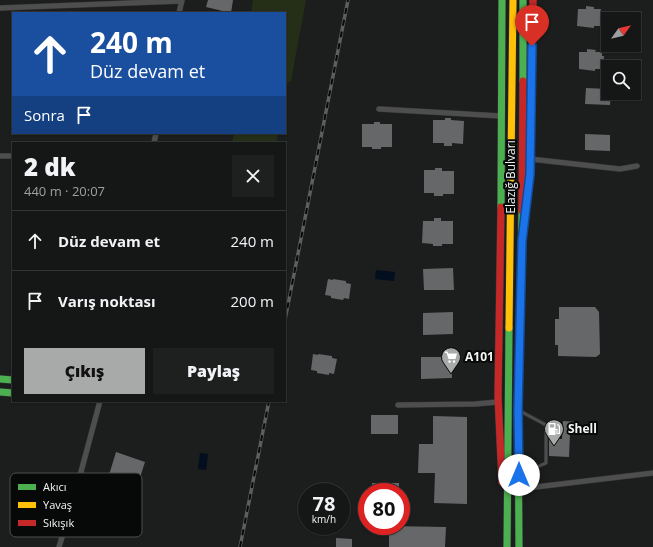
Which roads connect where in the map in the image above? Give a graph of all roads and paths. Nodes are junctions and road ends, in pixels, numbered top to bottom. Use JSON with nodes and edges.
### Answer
{"nodes":[{"id":1,"x":182,"y":0,"type":"edge"},
{"id":2,"x":502,"y":0,"type":"edge"},
{"id":3,"x":513,"y":0,"type":"edge"},
{"id":4,"x":523,"y":0,"type":"edge"},
{"id":5,"x":533,"y":0,"type":"edge"},
{"id":6,"x":0,"y":8,"type":"edge"},
{"id":7,"x":180,"y":12,"type":"edge"},
{"id":8,"x":379,"y":109,"type":"dead end"},
{"id":9,"x":501,"y":116,"type":"junction"},
{"id":10,"x":0,"y":156,"type":"edge"},
{"id":11,"x":12,"y":156,"type":"edge"},
{"id":12,"x":530,"y":159,"type":"junction"},
{"id":13,"x":637,"y":166,"type":"dead end"},
{"id":14,"x":522,"y":241,"type":"junction"},
{"id":15,"x":0,"y":379,"type":"edge"},
{"id":16,"x":12,"y":380,"type":"edge"},
{"id":17,"x":0,"y":392,"type":"edge"},
{"id":18,"x":12,"y":393,"type":"edge"},
{"id":19,"x":100,"y":402,"type":"edge"},
{"id":20,"x":498,"y":402,"type":"junction"},
{"id":21,"x":398,"y":405,"type":"dead end"},
{"id":22,"x":518,"y":410,"type":"junction"},
{"id":23,"x":81,"y":473,"type":"edge"},
{"id":24,"x":653,"y":473,"type":"edge"},
{"id":25,"x":519,"y":475,"type":"junction"},
{"id":26,"x":519,"y":489,"type":"junction"},
{"id":27,"x":507,"y":534,"type":"junction"},
{"id":28,"x":62,"y":537,"type":"edge"},
{"id":29,"x":59,"y":547,"type":"edge"},
{"id":30,"x":507,"y":547,"type":"edge"},
{"id":31,"x":519,"y":547,"type":"edge"}],
"edges":[{"from":1,"to":6,"type":"street"},
{"from":1,"to":7,"type":"street"},
{"from":2,"to":9,"type":"main road"},
{"from":3,"to":27,"type":"main road","name":"Elazığ Bulvarı"},
{"from":4,"to":14,"type":"main road","name":"Elazığ Bulvarı"},
{"from":5,"to":12,"type":"main road"},
{"from":8,"to":9,"type":"street"},
{"from":9,"to":20,"type":"main road"},
{"from":10,"to":11,"type":"street"},
{"from":12,"to":13,"type":"street"},
{"from":12,"to":14,"type":"main road"},
{"from":14,"to":22,"type":"main road","name":"Elazığ Bulvarı"},
{"from":15,"to":16,"type":"main road"},
{"from":17,"to":18,"type":"main road"},
{"from":19,"to":23,"type":"street"},
{"from":20,"to":21,"type":"street"},
{"from":20,"to":27,"type":"main road"},
{"from":22,"to":25,"type":"main road","name":"Elazığ Bulvarı"},
{"from":22,"to":25,"type":"lane"},
{"from":24,"to":26,"type":"street"},
{"from":25,"to":26,"type":"main road","name":"Elazığ Bulvarı"},
{"from":26,"to":31,"type":"main road","name":"Elazığ Bulvarı"},
{"from":27,"to":30,"type":"main road","name":"Elazığ Bulvarı"},
{"from":28,"to":29,"type":"street"}]}
